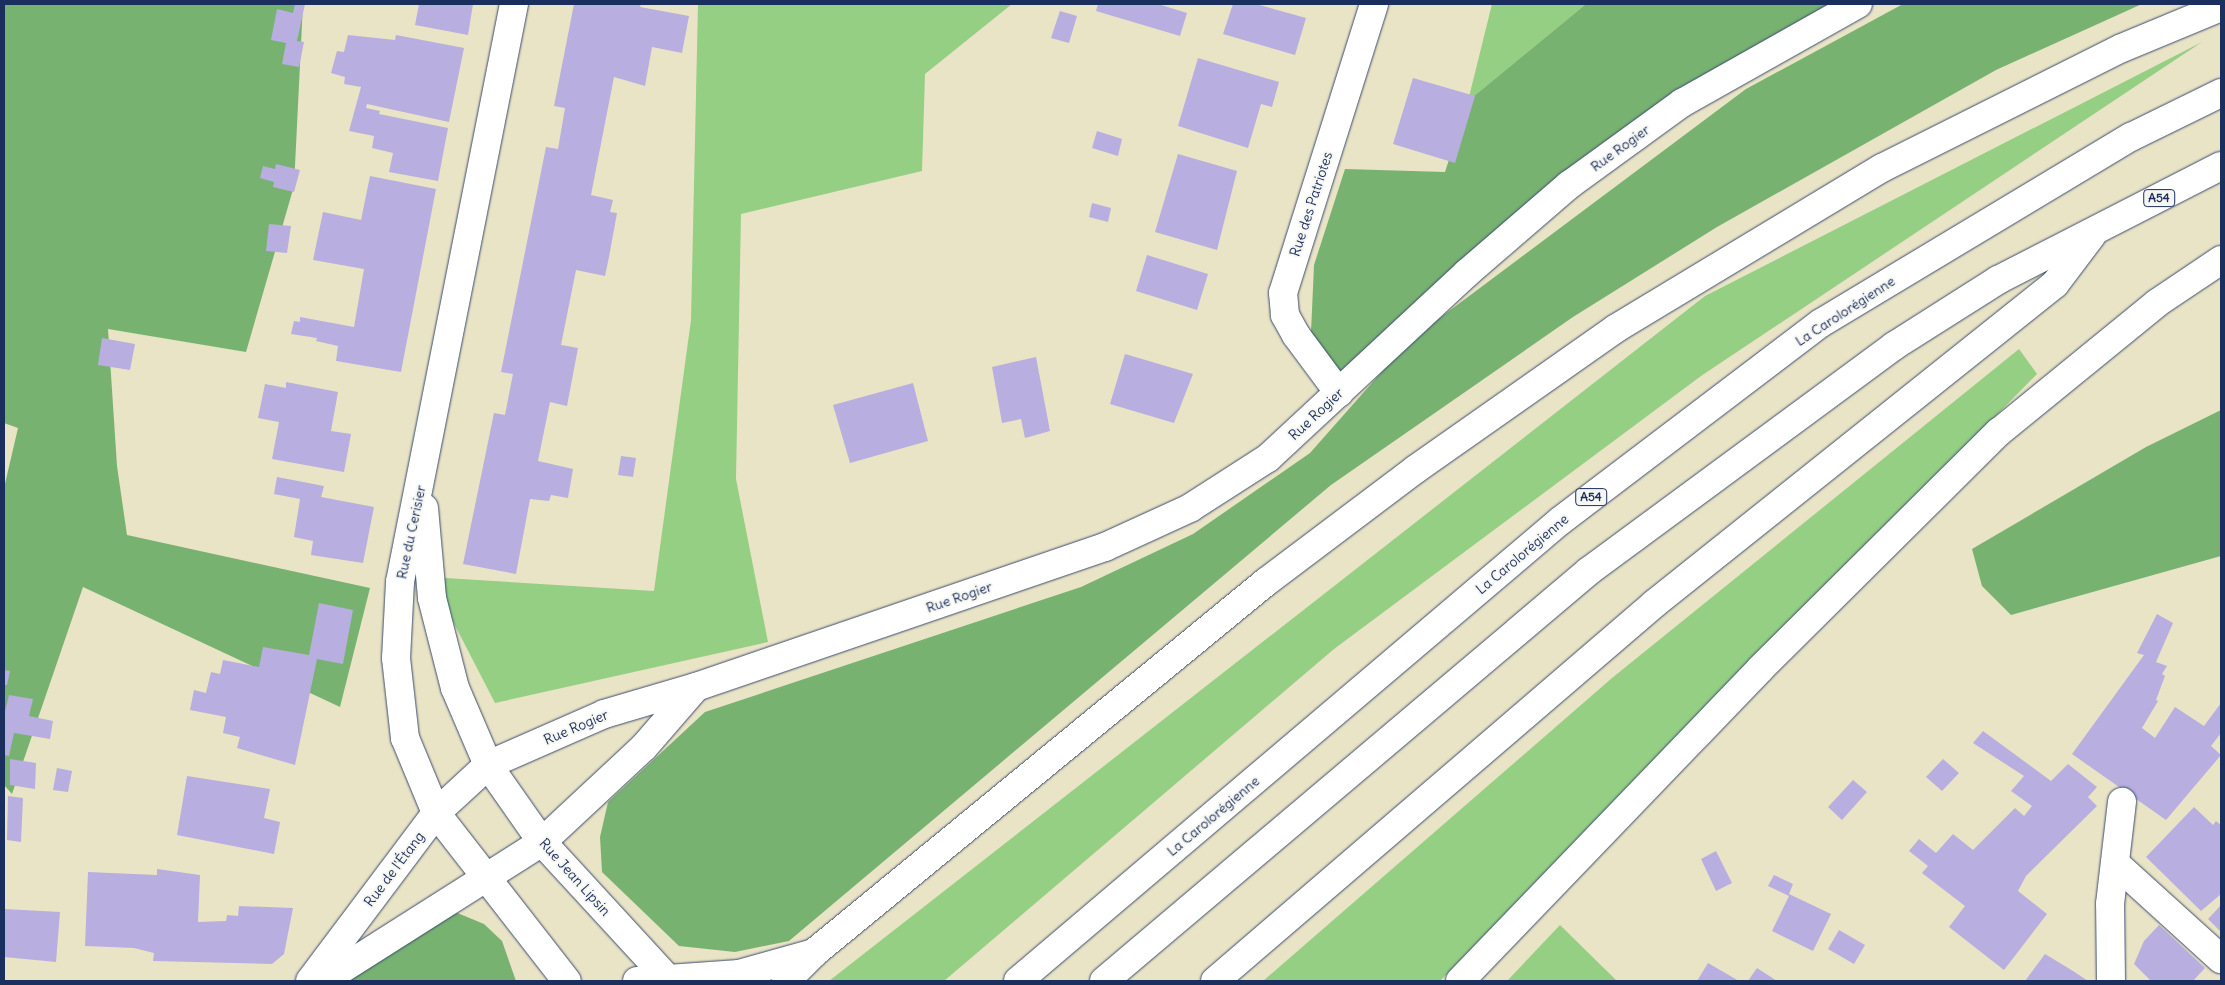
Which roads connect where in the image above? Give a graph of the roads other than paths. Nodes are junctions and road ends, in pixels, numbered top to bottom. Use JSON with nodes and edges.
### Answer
{"nodes":[{"id":1,"x":514,"y":4,"type":"edge"},
{"id":2,"x":1374,"y":4,"type":"edge"},
{"id":3,"x":1858,"y":4,"type":"edge"},
{"id":4,"x":2221,"y":7,"type":"edge"},
{"id":5,"x":2221,"y":92,"type":"edge"},
{"id":6,"x":2221,"y":166,"type":"edge"},
{"id":7,"x":2096,"y":230,"type":"junction"},
{"id":8,"x":2221,"y":260,"type":"edge"},
{"id":9,"x":1339,"y":393,"type":"junction"},
{"id":10,"x":422,"y":479,"type":"junction"},
{"id":11,"x":696,"y":687,"type":"junction"},
{"id":12,"x":488,"y":765,"type":"junction"},
{"id":13,"x":2122,"y":802,"type":"dead end"},
{"id":14,"x":436,"y":813,"type":"junction"},
{"id":15,"x":542,"y":842,"type":"junction"},
{"id":16,"x":2115,"y":863,"type":"junction"},
{"id":17,"x":485,"y":880,"type":"junction"},
{"id":18,"x":815,"y":952,"type":"junction"},
{"id":19,"x":2221,"y":959,"type":"edge"},
{"id":20,"x":669,"y":980,"type":"edge"},
{"id":21,"x":310,"y":981,"type":"edge"},
{"id":22,"x":323,"y":981,"type":"edge"},
{"id":23,"x":567,"y":981,"type":"edge"},
{"id":24,"x":637,"y":981,"type":"edge"},
{"id":25,"x":786,"y":981,"type":"edge"},
{"id":26,"x":1018,"y":981,"type":"edge"},
{"id":27,"x":1104,"y":981,"type":"edge"},
{"id":28,"x":1215,"y":981,"type":"edge"},
{"id":29,"x":1460,"y":981,"type":"edge"},
{"id":30,"x":2111,"y":981,"type":"edge"}],
"edges":[{"from":1,"to":10,"type":"main road"},
{"from":2,"to":9,"type":"main road","name":"Rue des Patriotes"},
{"from":3,"to":9,"type":"main road","name":"Rue Rogier"},
{"from":4,"to":18,"type":"main road"},
{"from":5,"to":26,"type":"main road","name":"La Carolorégienne","number":"A54"},
{"from":6,"to":7,"type":"main road","number":"A54"},
{"from":7,"to":27,"type":"main road","number":"A54"},
{"from":7,"to":28,"type":"main road","number":"A54"},
{"from":8,"to":29,"type":"main road"},
{"from":9,"to":11,"type":"main road","name":"Rue Rogier"},
{"from":10,"to":12,"type":"main road","name":"Rue du Cerisier"},
{"from":10,"to":14,"type":"main road","name":"Rue du Cerisier"},
{"from":11,"to":12,"type":"main road","name":"Rue Rogier"},
{"from":11,"to":15,"type":"main road"},
{"from":12,"to":14,"type":"main road","name":"Rue de l'Étang"},
{"from":12,"to":15,"type":"main road","name":"Rue Jean Lipsin"},
{"from":13,"to":16,"type":"main road"},
{"from":14,"to":17,"type":"main road"},
{"from":14,"to":21,"type":"main road","name":"Rue de l'Étang"},
{"from":15,"to":17,"type":"main road"},
{"from":15,"to":20,"type":"main road","name":"Rue Jean Lipsin"},
{"from":16,"to":19,"type":"main road"},
{"from":16,"to":30,"type":"main road"},
{"from":17,"to":22,"type":"main road"},
{"from":17,"to":23,"type":"main road"},
{"from":18,"to":20,"type":"main road"},
{"from":18,"to":25,"type":"main road"},
{"from":20,"to":24,"type":"main road"}]}
